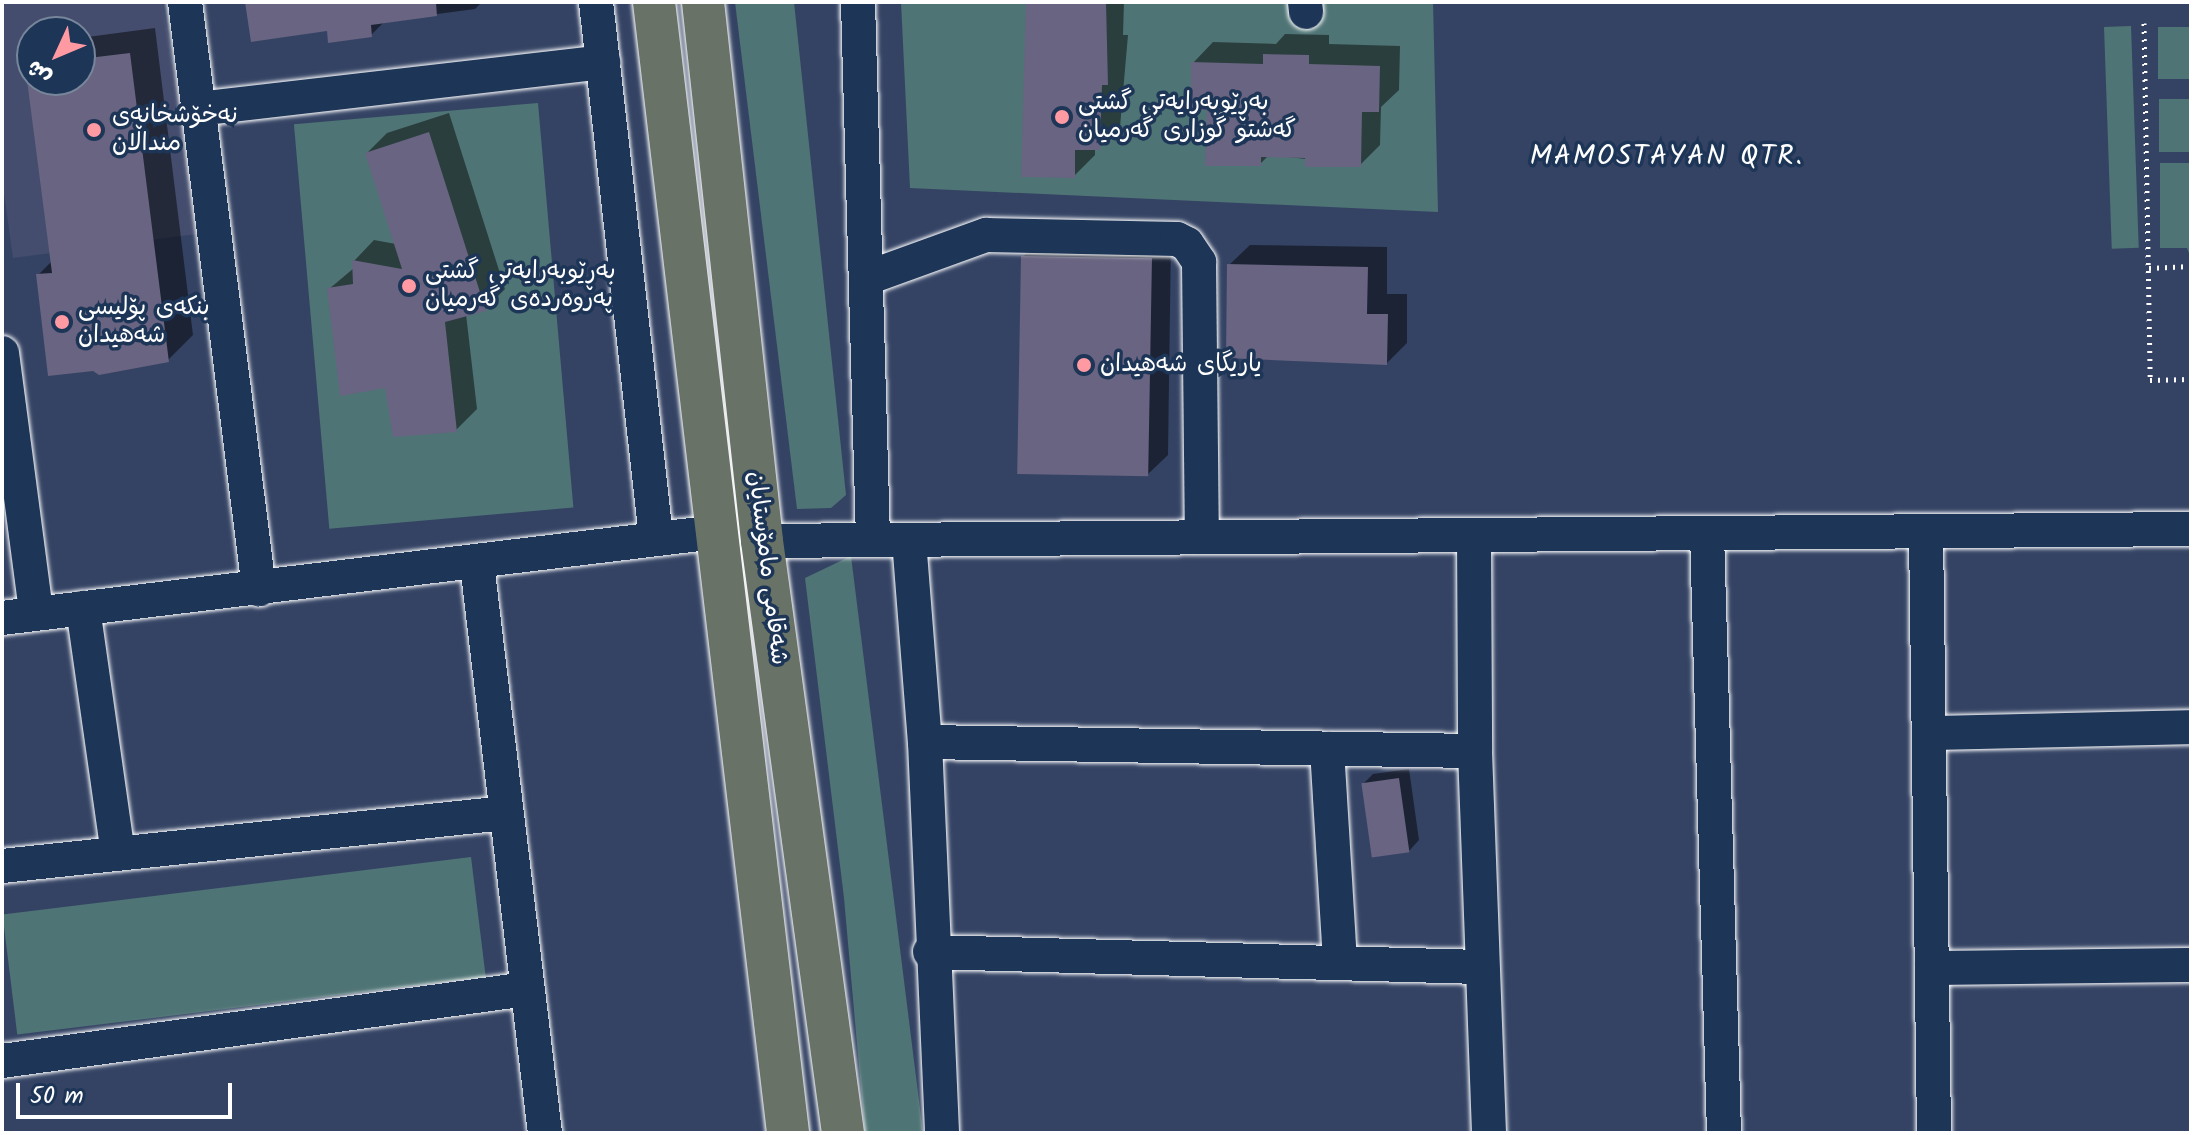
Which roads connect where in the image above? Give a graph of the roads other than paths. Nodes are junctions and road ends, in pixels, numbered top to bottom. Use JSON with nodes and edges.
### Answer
{"nodes":[{"id":1,"x":185,"y":2,"type":"edge"},
{"id":2,"x":596,"y":2,"type":"edge"},
{"id":3,"x":654,"y":2,"type":"edge"},
{"id":4,"x":703,"y":2,"type":"edge"},
{"id":5,"x":858,"y":2,"type":"edge"},
{"id":6,"x":603,"y":62,"type":"junction"},
{"id":7,"x":198,"y":109,"type":"junction"},
{"id":8,"x":717,"y":119,"type":"junction"},
{"id":9,"x":668,"y":123,"type":"junction"},
{"id":10,"x":729,"y":225,"type":"junction"},
{"id":11,"x":682,"y":232,"type":"junction"},
{"id":12,"x":867,"y":278,"type":"junction"},
{"id":13,"x":2,"y":353,"type":"edge"},
{"id":14,"x":2191,"y":529,"type":"edge"},
{"id":15,"x":1926,"y":531,"type":"junction"},
{"id":16,"x":716,"y":532,"type":"junction"},
{"id":17,"x":1707,"y":533,"type":"junction"},
{"id":18,"x":1474,"y":535,"type":"junction"},
{"id":19,"x":656,"y":537,"type":"junction"},
{"id":20,"x":1202,"y":537,"type":"junction"},
{"id":21,"x":873,"y":540,"type":"junction"},
{"id":22,"x":909,"y":540,"type":"junction"},
{"id":23,"x":762,"y":541,"type":"junction"},
{"id":24,"x":477,"y":564,"type":"junction"},
{"id":25,"x":259,"y":589,"type":"junction"},
{"id":26,"x":83,"y":608,"type":"junction"},
{"id":27,"x":36,"y":613,"type":"junction"},
{"id":28,"x":2,"y":618,"type":"edge"},
{"id":29,"x":2191,"y":727,"type":"edge"},
{"id":30,"x":1930,"y":733,"type":"junction"},
{"id":31,"x":925,"y":742,"type":"junction"},
{"id":32,"x":1327,"y":749,"type":"junction"},
{"id":33,"x":1475,"y":751,"type":"junction"},
{"id":34,"x":505,"y":813,"type":"junction"},
{"id":35,"x":118,"y":854,"type":"junction"},
{"id":36,"x":2,"y":866,"type":"edge"},
{"id":37,"x":930,"y":952,"type":"junction"},
{"id":38,"x":1340,"y":963,"type":"junction"},
{"id":39,"x":2191,"y":965,"type":"edge"},
{"id":40,"x":1481,"y":967,"type":"junction"},
{"id":41,"x":1932,"y":968,"type":"junction"},
{"id":42,"x":527,"y":989,"type":"junction"},
{"id":43,"x":2,"y":1061,"type":"edge"},
{"id":44,"x":545,"y":1133,"type":"edge"},
{"id":45,"x":788,"y":1133,"type":"edge"},
{"id":46,"x":843,"y":1133,"type":"edge"},
{"id":47,"x":942,"y":1133,"type":"edge"},
{"id":48,"x":1489,"y":1133,"type":"edge"},
{"id":49,"x":1724,"y":1133,"type":"edge"},
{"id":50,"x":1934,"y":1133,"type":"edge"}],
"edges":[{"from":1,"to":7,"type":"street"},
{"from":2,"to":6,"type":"street"},
{"from":3,"to":9,"type":"main road","name":"شەقامی مامۆستایان"},
{"from":4,"to":8,"type":"main road","name":"شەقامی مامۆستایان"},
{"from":5,"to":12,"type":"street"},
{"from":6,"to":7,"type":"street"},
{"from":6,"to":19,"type":"street"},
{"from":7,"to":25,"type":"street"},
{"from":8,"to":9,"type":"main road"},
{"from":8,"to":10,"type":"main road","name":"شەقامی مامۆستایان"},
{"from":9,"to":11,"type":"main road","name":"شەقامی مامۆستایان"},
{"from":10,"to":11,"type":"main road"},
{"from":10,"to":23,"type":"main road","name":"شەقامی مامۆستایان"},
{"from":11,"to":16,"type":"main road","name":"شەقامی مامۆستایان"},
{"from":12,"to":20,"type":"street"},
{"from":12,"to":21,"type":"street"},
{"from":13,"to":27,"type":"street"},
{"from":14,"to":15,"type":"street"},
{"from":15,"to":17,"type":"street"},
{"from":15,"to":30,"type":"street"},
{"from":16,"to":19,"type":"street"},
{"from":16,"to":45,"type":"main road","name":"شەقامی مامۆستایان"},
{"from":17,"to":18,"type":"street"},
{"from":17,"to":49,"type":"street"},
{"from":18,"to":20,"type":"street"},
{"from":18,"to":33,"type":"street"},
{"from":19,"to":24,"type":"street"},
{"from":20,"to":22,"type":"street"},
{"from":21,"to":22,"type":"street"},
{"from":21,"to":23,"type":"street"},
{"from":22,"to":31,"type":"street"},
{"from":23,"to":46,"type":"main road","name":"شەقامی مامۆستایان"},
{"from":24,"to":25,"type":"street"},
{"from":24,"to":34,"type":"street"},
{"from":25,"to":26,"type":"street"},
{"from":26,"to":27,"type":"street"},
{"from":26,"to":35,"type":"street"},
{"from":27,"to":28,"type":"street"},
{"from":29,"to":30,"type":"street"},
{"from":30,"to":41,"type":"street"},
{"from":31,"to":32,"type":"street"},
{"from":31,"to":37,"type":"street"},
{"from":32,"to":33,"type":"street"},
{"from":32,"to":38,"type":"street"},
{"from":33,"to":40,"type":"street"},
{"from":34,"to":35,"type":"street"},
{"from":34,"to":42,"type":"street"},
{"from":35,"to":36,"type":"street"},
{"from":37,"to":38,"type":"street"},
{"from":37,"to":47,"type":"street"},
{"from":38,"to":40,"type":"street"},
{"from":39,"to":41,"type":"street"},
{"from":40,"to":48,"type":"street"},
{"from":41,"to":50,"type":"street"},
{"from":42,"to":43,"type":"street"},
{"from":42,"to":44,"type":"street"}]}
